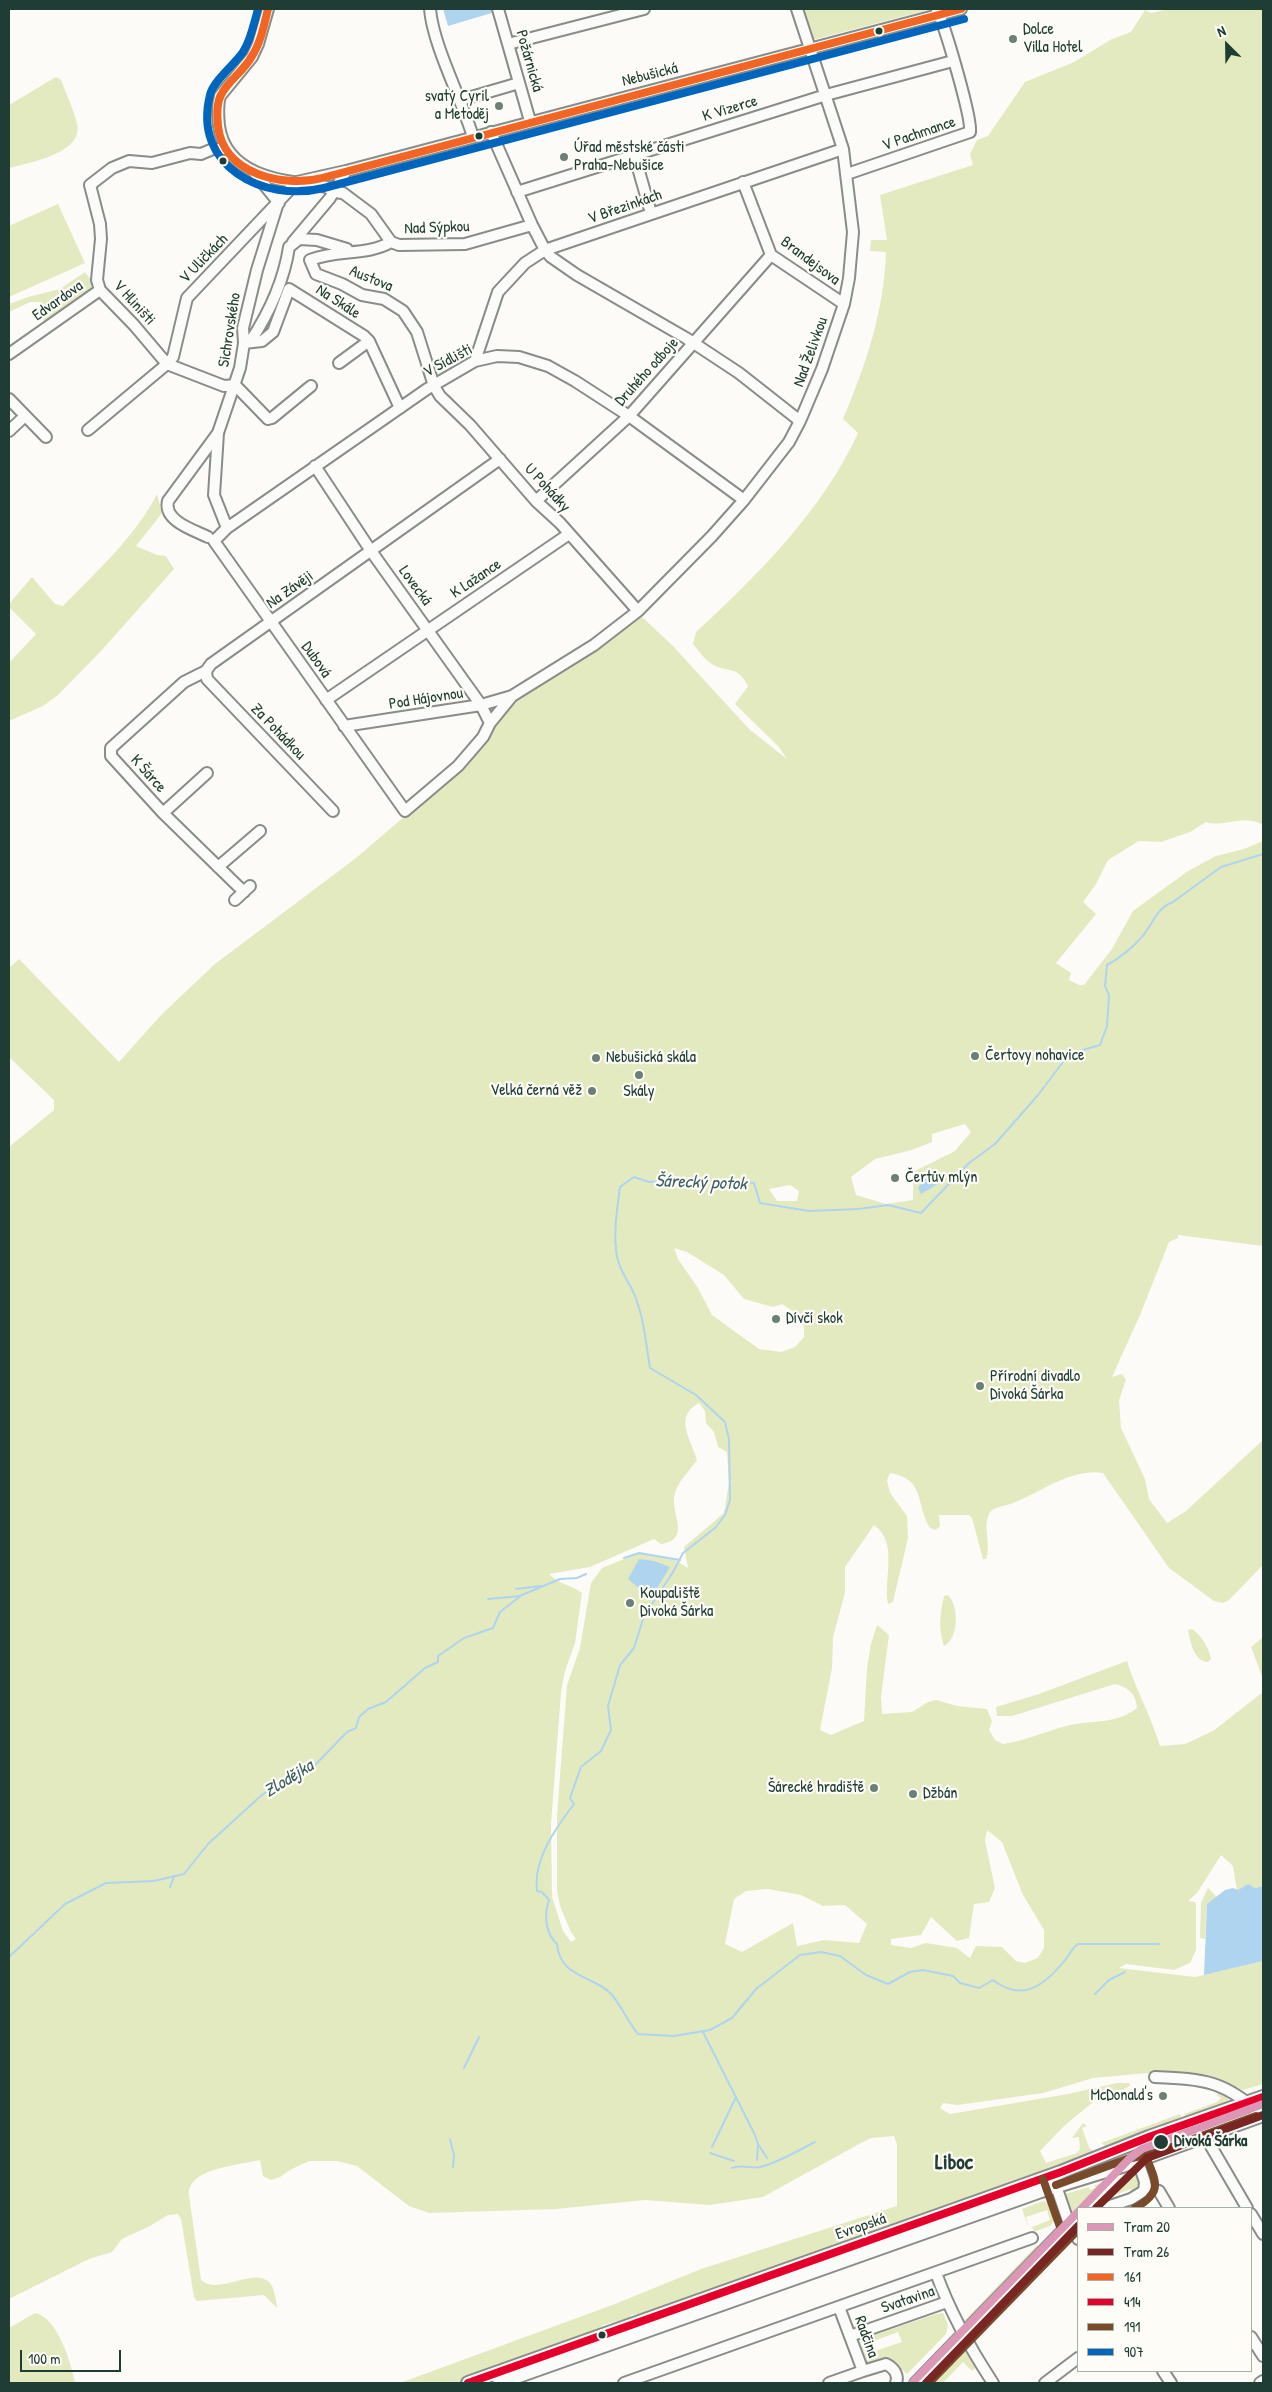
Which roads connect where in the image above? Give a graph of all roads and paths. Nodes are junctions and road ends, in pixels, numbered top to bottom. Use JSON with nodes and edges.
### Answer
{"nodes":[{"id":1,"x":268,"y":9,"type":"edge"},
{"id":2,"x":430,"y":9,"type":"edge"},
{"id":3,"x":498,"y":9,"type":"edge"},
{"id":4,"x":598,"y":9,"type":"edge"},
{"id":5,"x":644,"y":9,"type":"edge"},
{"id":6,"x":797,"y":9,"type":"edge"},
{"id":7,"x":961,"y":9,"type":"edge"},
{"id":8,"x":937,"y":12,"type":"edge"},
{"id":9,"x":601,"y":20,"type":"junction"},
{"id":10,"x":508,"y":44,"type":"junction"},
{"id":11,"x":810,"y":48,"type":"junction"},
{"id":12,"x":953,"y":61,"type":"junction"},
{"id":13,"x":519,"y":83,"type":"junction"},
{"id":14,"x":826,"y":95,"type":"junction"},
{"id":15,"x":461,"y":100,"type":"junction"},
{"id":16,"x":530,"y":121,"type":"junction"},
{"id":17,"x":491,"y":132,"type":"junction"},
{"id":18,"x":473,"y":137,"type":"junction"},
{"id":19,"x":226,"y":149,"type":"junction"},
{"id":20,"x":843,"y":149,"type":"junction"},
{"id":21,"x":634,"y":154,"type":"junction"},
{"id":22,"x":346,"y":171,"type":"junction"},
{"id":23,"x":254,"y":172,"type":"junction"},
{"id":24,"x":847,"y":174,"type":"junction"},
{"id":25,"x":297,"y":182,"type":"junction"},
{"id":26,"x":743,"y":182,"type":"junction"},
{"id":27,"x":334,"y":191,"type":"junction"},
{"id":28,"x":518,"y":192,"type":"junction"},
{"id":29,"x":279,"y":203,"type":"junction"},
{"id":30,"x":651,"y":213,"type":"junction"},
{"id":31,"x":532,"y":224,"type":"junction"},
{"id":32,"x":391,"y":242,"type":"junction"},
{"id":33,"x":289,"y":247,"type":"junction"},
{"id":34,"x":353,"y":250,"type":"junction"},
{"id":35,"x":545,"y":250,"type":"junction"},
{"id":36,"x":772,"y":255,"type":"junction"},
{"id":37,"x":100,"y":290,"type":"junction"},
{"id":38,"x":844,"y":304,"type":"junction"},
{"id":39,"x":247,"y":342,"type":"junction"},
{"id":40,"x":369,"y":342,"type":"junction"},
{"id":41,"x":694,"y":343,"type":"junction"},
{"id":42,"x":9,"y":354,"type":"edge"},
{"id":43,"x":475,"y":361,"type":"junction"},
{"id":44,"x":339,"y":363,"type":"dead end"},
{"id":45,"x":167,"y":364,"type":"junction"},
{"id":46,"x":235,"y":385,"type":"junction"},
{"id":47,"x":311,"y":386,"type":"dead end"},
{"id":48,"x":434,"y":386,"type":"junction"},
{"id":49,"x":9,"y":399,"type":"edge"},
{"id":50,"x":400,"y":408,"type":"junction"},
{"id":51,"x":25,"y":416,"type":"junction"},
{"id":52,"x":628,"y":416,"type":"junction"},
{"id":53,"x":800,"y":422,"type":"junction"},
{"id":54,"x":88,"y":430,"type":"dead end"},
{"id":55,"x":9,"y":431,"type":"edge"},
{"id":56,"x":218,"y":432,"type":"junction"},
{"id":57,"x":46,"y":437,"type":"dead end"},
{"id":58,"x":500,"y":459,"type":"junction"},
{"id":59,"x":315,"y":466,"type":"junction"},
{"id":60,"x":744,"y":500,"type":"junction"},
{"id":61,"x":536,"y":501,"type":"junction"},
{"id":62,"x":227,"y":528,"type":"junction"},
{"id":63,"x":569,"y":534,"type":"junction"},
{"id":64,"x":208,"y":537,"type":"dead end"},
{"id":65,"x":371,"y":551,"type":"junction"},
{"id":66,"x":638,"y":611,"type":"junction"},
{"id":67,"x":270,"y":622,"type":"junction"},
{"id":68,"x":428,"y":630,"type":"junction"},
{"id":69,"x":206,"y":671,"type":"junction"},
{"id":70,"x":512,"y":696,"type":"junction"},
{"id":71,"x":326,"y":700,"type":"junction"},
{"id":72,"x":481,"y":706,"type":"junction"},
{"id":73,"x":490,"y":723,"type":"junction"},
{"id":74,"x":344,"y":726,"type":"junction"},
{"id":75,"x":111,"y":756,"type":"joint"},
{"id":76,"x":207,"y":773,"type":"dead end"},
{"id":77,"x":333,"y":812,"type":"dead end"},
{"id":78,"x":405,"y":812,"type":"joint"},
{"id":79,"x":163,"y":813,"type":"junction"},
{"id":80,"x":260,"y":831,"type":"dead end"},
{"id":81,"x":218,"y":867,"type":"junction"},
{"id":82,"x":235,"y":900,"type":"dead end"},
{"id":83,"x":1155,"y":2077,"type":"dead end"},
{"id":84,"x":1263,"y":2097,"type":"edge"},
{"id":85,"x":1247,"y":2102,"type":"junction"},
{"id":86,"x":1263,"y":2115,"type":"edge"},
{"id":87,"x":1205,"y":2136,"type":"junction"},
{"id":88,"x":1137,"y":2158,"type":"junction"},
{"id":89,"x":1054,"y":2181,"type":"junction"},
{"id":90,"x":1145,"y":2187,"type":"junction"},
{"id":91,"x":1107,"y":2207,"type":"edge"},
{"id":92,"x":1169,"y":2207,"type":"edge"},
{"id":93,"x":1246,"y":2207,"type":"edge"},
{"id":94,"x":1252,"y":2216,"type":"edge"},
{"id":95,"x":1077,"y":2219,"type":"edge"},
{"id":96,"x":1069,"y":2224,"type":"junction"},
{"id":97,"x":1259,"y":2228,"type":"edge"},
{"id":98,"x":1077,"y":2237,"type":"edge"},
{"id":99,"x":1032,"y":2238,"type":"dead end"},
{"id":100,"x":936,"y":2272,"type":"junction"},
{"id":101,"x":947,"y":2302,"type":"junction"},
{"id":102,"x":840,"y":2307,"type":"junction"},
{"id":103,"x":963,"y":2334,"type":"junction"},
{"id":104,"x":850,"y":2336,"type":"junction"},
{"id":105,"x":1252,"y":2339,"type":"edge"},
{"id":106,"x":1263,"y":2356,"type":"edge"},
{"id":107,"x":1077,"y":2359,"type":"edge"},
{"id":108,"x":863,"y":2371,"type":"junction"},
{"id":109,"x":1164,"y":2372,"type":"edge"},
{"id":110,"x":835,"y":2382,"type":"edge"},
{"id":111,"x":468,"y":2383,"type":"edge"},
{"id":112,"x":499,"y":2383,"type":"edge"},
{"id":113,"x":624,"y":2383,"type":"edge"},
{"id":114,"x":896,"y":2383,"type":"edge"},
{"id":115,"x":915,"y":2383,"type":"edge"},
{"id":116,"x":993,"y":2383,"type":"edge"},
{"id":117,"x":1045,"y":2383,"type":"edge"},
{"id":118,"x":1171,"y":2383,"type":"edge"}],
"edges":[{"from":1,"to":19,"type":"street"},
{"from":2,"to":15,"type":"street"},
{"from":3,"to":10,"type":"street","name":"Požárnická"},
{"from":4,"to":9,"type":"street"},
{"from":5,"to":9,"type":"street"},
{"from":6,"to":11,"type":"street","name":"Nad Želivkou"},
{"from":7,"to":8,"type":"street","name":"Nebušická"},
{"from":8,"to":11,"type":"street","name":"Nebušická"},
{"from":8,"to":12,"type":"street","name":"V Pachmance"},
{"from":9,"to":10,"type":"street"},
{"from":10,"to":13,"type":"street","name":"Požárnická"},
{"from":11,"to":14,"type":"street","name":"Nad Želivkou"},
{"from":11,"to":16,"type":"street","name":"Nebušická"},
{"from":12,"to":14,"type":"street","name":"K Vizerce"},
{"from":12,"to":24,"type":"street","name":"V Pachmance"},
{"from":13,"to":15,"type":"street"},
{"from":13,"to":16,"type":"street","name":"Požárnická"},
{"from":14,"to":20,"type":"street","name":"Nad Želivkou"},
{"from":14,"to":21,"type":"street","name":"K Vizerce"},
{"from":15,"to":18,"type":"street"},
{"from":16,"to":17,"type":"street","name":"Nebušická"},
{"from":17,"to":18,"type":"street","name":"Nebušická"},
{"from":17,"to":28,"type":"street"},
{"from":18,"to":22,"type":"street","name":"Nebušická"},
{"from":19,"to":23,"type":"street"},
{"from":19,"to":37,"type":"street","name":"V Hliništi"},
{"from":20,"to":24,"type":"street","name":"Nad Želivkou"},
{"from":20,"to":26,"type":"street","name":"V Březinkách"},
{"from":21,"to":28,"type":"street","name":"K Vizerce"},
{"from":21,"to":30,"type":"street"},
{"from":22,"to":25,"type":"street","name":"Nebušická"},
{"from":22,"to":27,"type":"street"},
{"from":23,"to":25,"type":"street","name":"Nad Sýpkou"},
{"from":23,"to":29,"type":"street"},
{"from":24,"to":38,"type":"street","name":"Nad Želivkou"},
{"from":25,"to":27,"type":"street","name":"Nad Sýpkou"},
{"from":25,"to":29,"type":"street","name":"V Uličkách"},
{"from":26,"to":30,"type":"street","name":"V Březinkách"},
{"from":26,"to":36,"type":"street","name":"Brandejsova"},
{"from":27,"to":32,"type":"street","name":"Nad Sýpkou"},
{"from":27,"to":33,"type":"street"},
{"from":28,"to":31,"type":"street"},
{"from":29,"to":39,"type":"street","name":"Sichrovského"},
{"from":29,"to":45,"type":"street","name":"V Uličkách"},
{"from":30,"to":35,"type":"street","name":"V Březinkách"},
{"from":31,"to":32,"type":"street","name":"Nad Sýpkou"},
{"from":31,"to":35,"type":"street"},
{"from":32,"to":34,"type":"street","name":"Austova"},
{"from":33,"to":34,"type":"street"},
{"from":33,"to":39,"type":"street"},
{"from":34,"to":48,"type":"street","name":"Austova"},
{"from":35,"to":41,"type":"street"},
{"from":35,"to":43,"type":"street","name":"V Březinkách"},
{"from":36,"to":38,"type":"street","name":"Brandejsova"},
{"from":36,"to":41,"type":"street","name":"Druhého odboje"},
{"from":37,"to":42,"type":"street","name":"Edvardova"},
{"from":37,"to":45,"type":"street","name":"V Hliništi"},
{"from":38,"to":53,"type":"street","name":"Nad Želivkou"},
{"from":39,"to":40,"type":"street","name":"Na Skále"},
{"from":39,"to":46,"type":"street","name":"Sichrovského"},
{"from":40,"to":44,"type":"street","name":"Na Skále"},
{"from":40,"to":50,"type":"street","name":"Na Skále"},
{"from":41,"to":52,"type":"street","name":"Druhého odboje"},
{"from":41,"to":53,"type":"street"},
{"from":43,"to":48,"type":"street","name":"V Sídlišti"},
{"from":43,"to":52,"type":"street","name":"V Sídlišti"},
{"from":45,"to":46,"type":"street","name":"V Hliništi"},
{"from":45,"to":54,"type":"street","name":"V Uličkách"},
{"from":46,"to":47,"type":"street"},
{"from":46,"to":56,"type":"street","name":"Sichrovského"},
{"from":48,"to":50,"type":"street","name":"V Sídlišti"},
{"from":48,"to":58,"type":"street","name":"U Pohádky"},
{"from":49,"to":51,"type":"street"},
{"from":50,"to":59,"type":"street","name":"V Sídlišti"},
{"from":51,"to":55,"type":"street"},
{"from":51,"to":57,"type":"street"},
{"from":52,"to":60,"type":"street","name":"V Sídlišti"},
{"from":52,"to":61,"type":"street","name":"Druhého odboje"},
{"from":53,"to":60,"type":"street","name":"Nad Želivkou"},
{"from":56,"to":62,"type":"street","name":"Sichrovského"},
{"from":56,"to":64,"type":"street","name":"Sichrovského"},
{"from":58,"to":61,"type":"street","name":"U Pohádky"},
{"from":58,"to":65,"type":"street","name":"Na Závěji"},
{"from":59,"to":62,"type":"street","name":"V Sídlišti"},
{"from":59,"to":65,"type":"street","name":"Lovecká"},
{"from":60,"to":66,"type":"street","name":"Nad Želivkou"},
{"from":61,"to":63,"type":"street","name":"U Pohádky"},
{"from":62,"to":67,"type":"street","name":"Dubová"},
{"from":63,"to":66,"type":"street","name":"U Pohádky"},
{"from":63,"to":68,"type":"street","name":"K Lažance"},
{"from":65,"to":67,"type":"street","name":"Na Závěji"},
{"from":65,"to":68,"type":"street","name":"Lovecká"},
{"from":66,"to":70,"type":"street","name":"Pod Hájovnou"},
{"from":67,"to":69,"type":"street","name":"Na Závěji"},
{"from":67,"to":71,"type":"street","name":"Dubová"},
{"from":68,"to":71,"type":"street","name":"K Lažance"},
{"from":68,"to":72,"type":"street","name":"Lovecká"},
{"from":69,"to":75,"type":"street","name":"Na Závěji"},
{"from":69,"to":77,"type":"street","name":"Za Pohádkou"},
{"from":70,"to":72,"type":"street","name":"Pod Hájovnou"},
{"from":70,"to":73,"type":"street","name":"Pod Hájovnou"},
{"from":71,"to":74,"type":"street","name":"Dubová"},
{"from":72,"to":73,"type":"street","name":"Lovecká"},
{"from":72,"to":74,"type":"street","name":"Pod Hájovnou"},
{"from":73,"to":78,"type":"street","name":"Pod Hájovnou"},
{"from":74,"to":78,"type":"street","name":"Dubová"},
{"from":75,"to":79,"type":"street","name":"K Šárce"},
{"from":76,"to":79,"type":"street","name":"K Šárce"},
{"from":79,"to":81,"type":"street","name":"K Šárce"},
{"from":80,"to":81,"type":"street"},
{"from":81,"to":82,"type":"street","name":"K Šárce"},
{"from":83,"to":85,"type":"street"},
{"from":84,"to":85,"type":"main road","name":"Evropská"},
{"from":85,"to":86,"type":"street"},
{"from":85,"to":89,"type":"main road","name":"Evropská"},
{"from":86,"to":87,"type":"main road","name":"Evropská"},
{"from":87,"to":88,"type":"main road","name":"Evropská"},
{"from":87,"to":93,"type":"street"},
{"from":88,"to":89,"type":"main road","name":"Evropská"},
{"from":88,"to":90,"type":"street"},
{"from":89,"to":96,"type":"street"},
{"from":89,"to":111,"type":"main road","name":"Evropská"},
{"from":89,"to":112,"type":"main road","name":"Evropská"},
{"from":90,"to":91,"type":"street"},
{"from":90,"to":92,"type":"street"},
{"from":94,"to":97,"type":"street"},
{"from":95,"to":96,"type":"street"},
{"from":96,"to":98,"type":"street"},
{"from":96,"to":103,"type":"street"},
{"from":99,"to":100,"type":"street"},
{"from":100,"to":101,"type":"street"},
{"from":100,"to":102,"type":"street"},
{"from":101,"to":103,"type":"street"},
{"from":101,"to":104,"type":"street","name":"Svatavina"},
{"from":102,"to":104,"type":"street","name":"Radčina"},
{"from":102,"to":113,"type":"street"},
{"from":103,"to":115,"type":"street"},
{"from":103,"to":116,"type":"street"},
{"from":104,"to":108,"type":"street","name":"Radčina"},
{"from":105,"to":106,"type":"street"},
{"from":107,"to":117,"type":"street"},
{"from":108,"to":110,"type":"street","name":"Radčina"},
{"from":108,"to":114,"type":"street"},
{"from":109,"to":118,"type":"street"}]}
